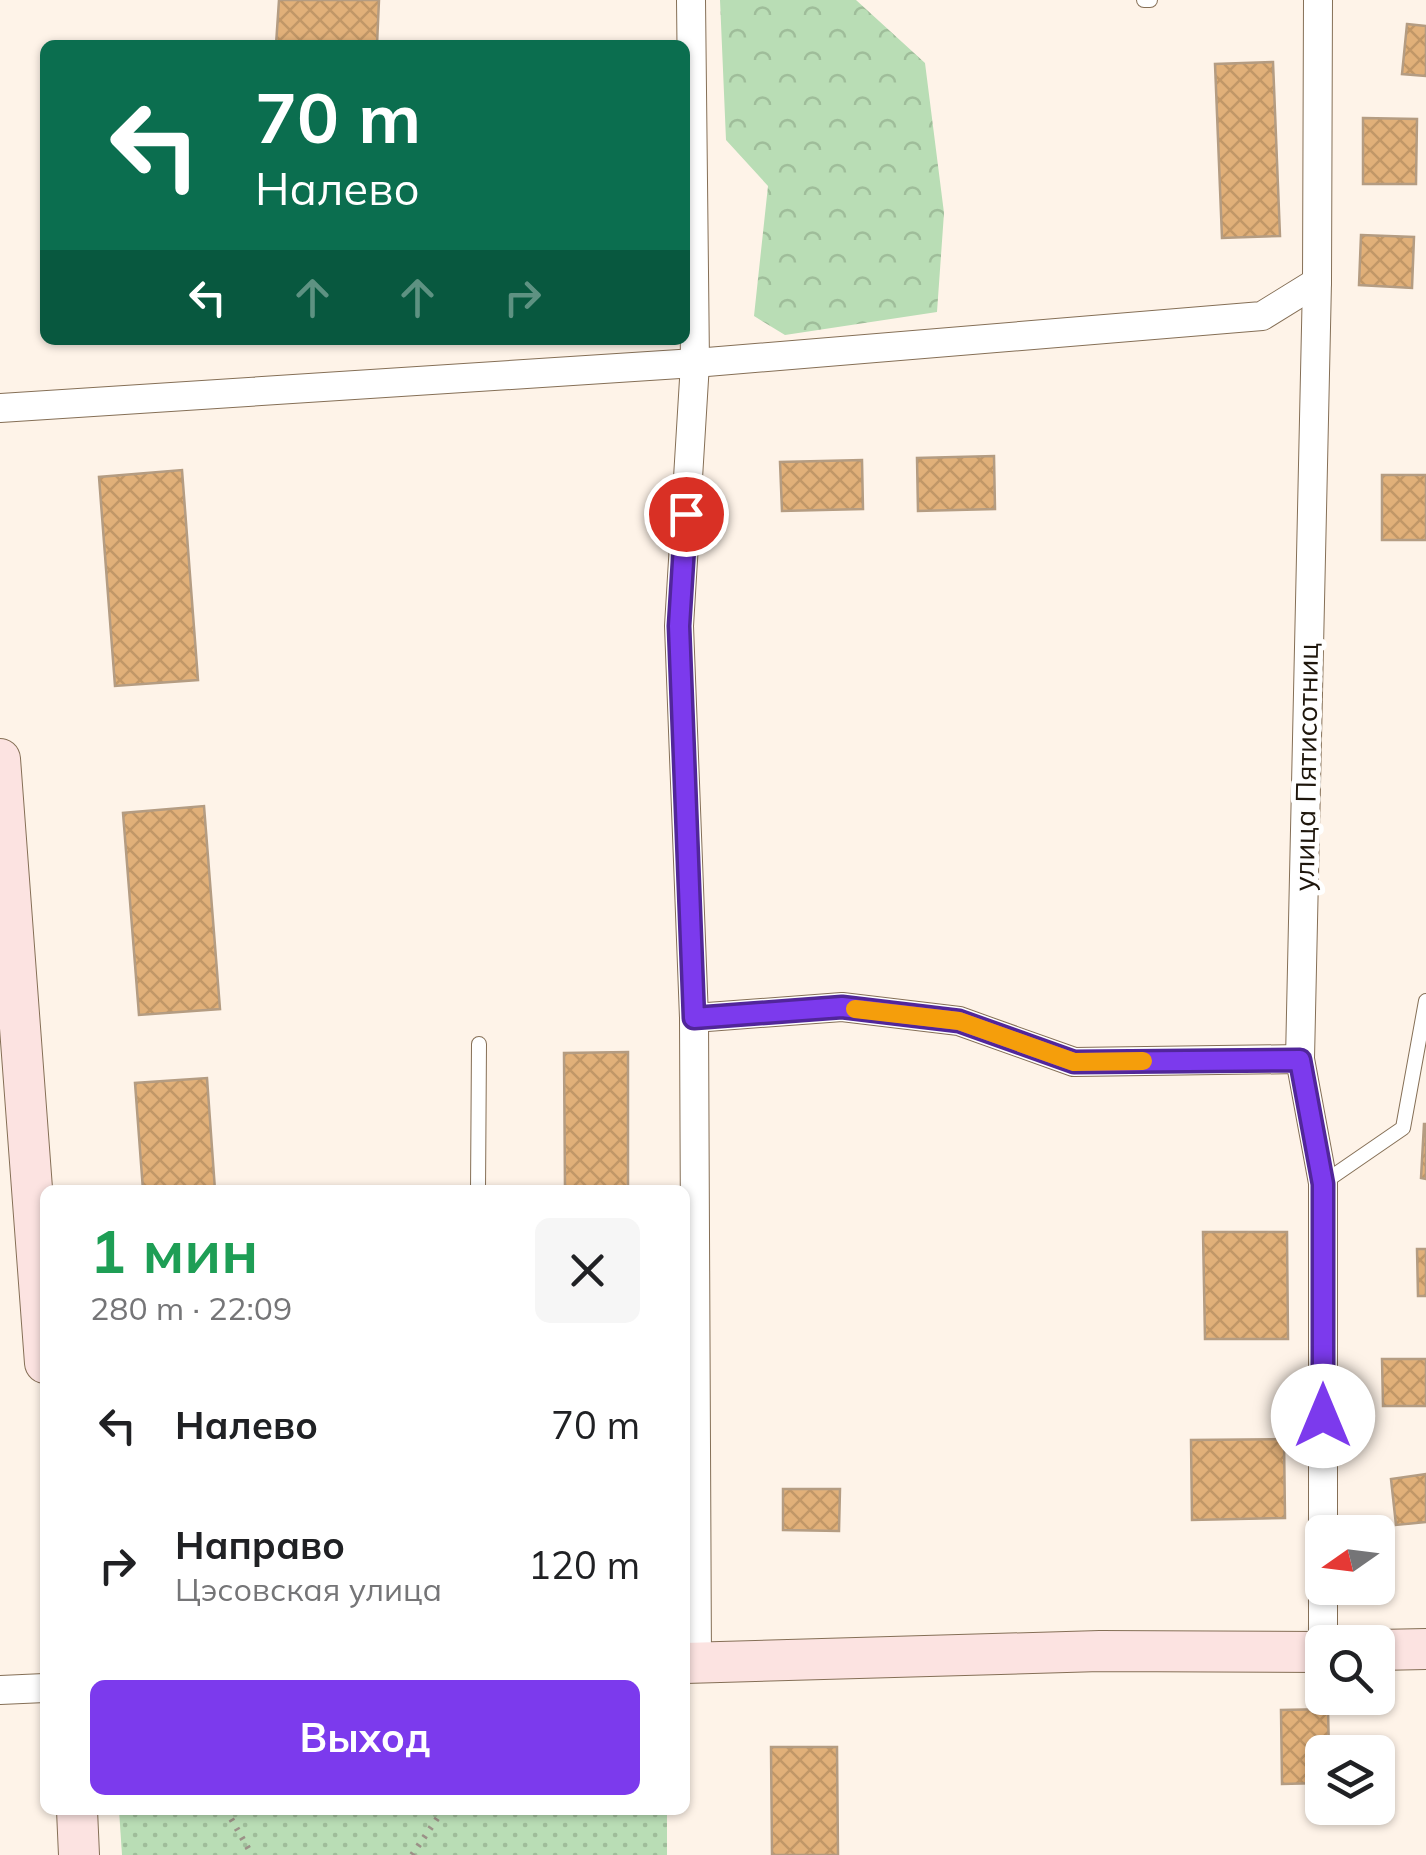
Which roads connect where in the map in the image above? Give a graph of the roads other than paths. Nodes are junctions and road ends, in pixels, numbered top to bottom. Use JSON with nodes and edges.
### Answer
{"nodes":[{"id":1,"x":691,"y":0,"type":"edge"},
{"id":2,"x":1318,"y":0,"type":"edge"},
{"id":3,"x":1317,"y":282,"type":"junction"},
{"id":4,"x":695,"y":364,"type":"junction"},
{"id":5,"x":0,"y":408,"type":"edge"},
{"id":6,"x":0,"y":759,"type":"edge"},
{"id":7,"x":1426,"y":1001,"type":"edge"},
{"id":8,"x":694,"y":1018,"type":"junction"},
{"id":9,"x":479,"y":1044,"type":"dead end"},
{"id":10,"x":1300,"y":1060,"type":"junction"},
{"id":11,"x":11,"y":1066,"type":"edge"},
{"id":12,"x":1323,"y":1184,"type":"junction"},
{"id":13,"x":478,"y":1185,"type":"edge"},
{"id":14,"x":40,"y":1319,"type":"edge"},
{"id":15,"x":692,"y":1419,"type":"edge"},
{"id":16,"x":1323,"y":1515,"type":"edge"},
{"id":17,"x":1426,"y":1648,"type":"edge"},
{"id":18,"x":1395,"y":1649,"type":"edge"},
{"id":19,"x":1305,"y":1652,"type":"edge"},
{"id":20,"x":691,"y":1663,"type":"edge"},
{"id":21,"x":40,"y":1688,"type":"edge"},
{"id":22,"x":0,"y":1690,"type":"edge"},
{"id":23,"x":77,"y":1815,"type":"edge"},
{"id":24,"x":80,"y":1855,"type":"edge"}],
"edges":[{"from":1,"to":4,"type":"street"},
{"from":2,"to":3,"type":"street","name":"улица Пятисотниц"},
{"from":3,"to":4,"type":"street"},
{"from":3,"to":10,"type":"street","name":"улица Пятисотниц"},
{"from":4,"to":5,"type":"street"},
{"from":4,"to":8,"type":"street"},
{"from":6,"to":11,"type":"main road"},
{"from":7,"to":12,"type":"lane"},
{"from":8,"to":10,"type":"street"},
{"from":8,"to":15,"type":"street"},
{"from":9,"to":13,"type":"lane"},
{"from":10,"to":12,"type":"street","name":"улица Пятисотниц"},
{"from":11,"to":14,"type":"main road"},
{"from":12,"to":16,"type":"street","name":"улица Пятисотниц"},
{"from":15,"to":20,"type":"street"},
{"from":17,"to":18,"type":"main road"},
{"from":19,"to":20,"type":"main road"},
{"from":21,"to":22,"type":"street"},
{"from":23,"to":24,"type":"main road"}]}
